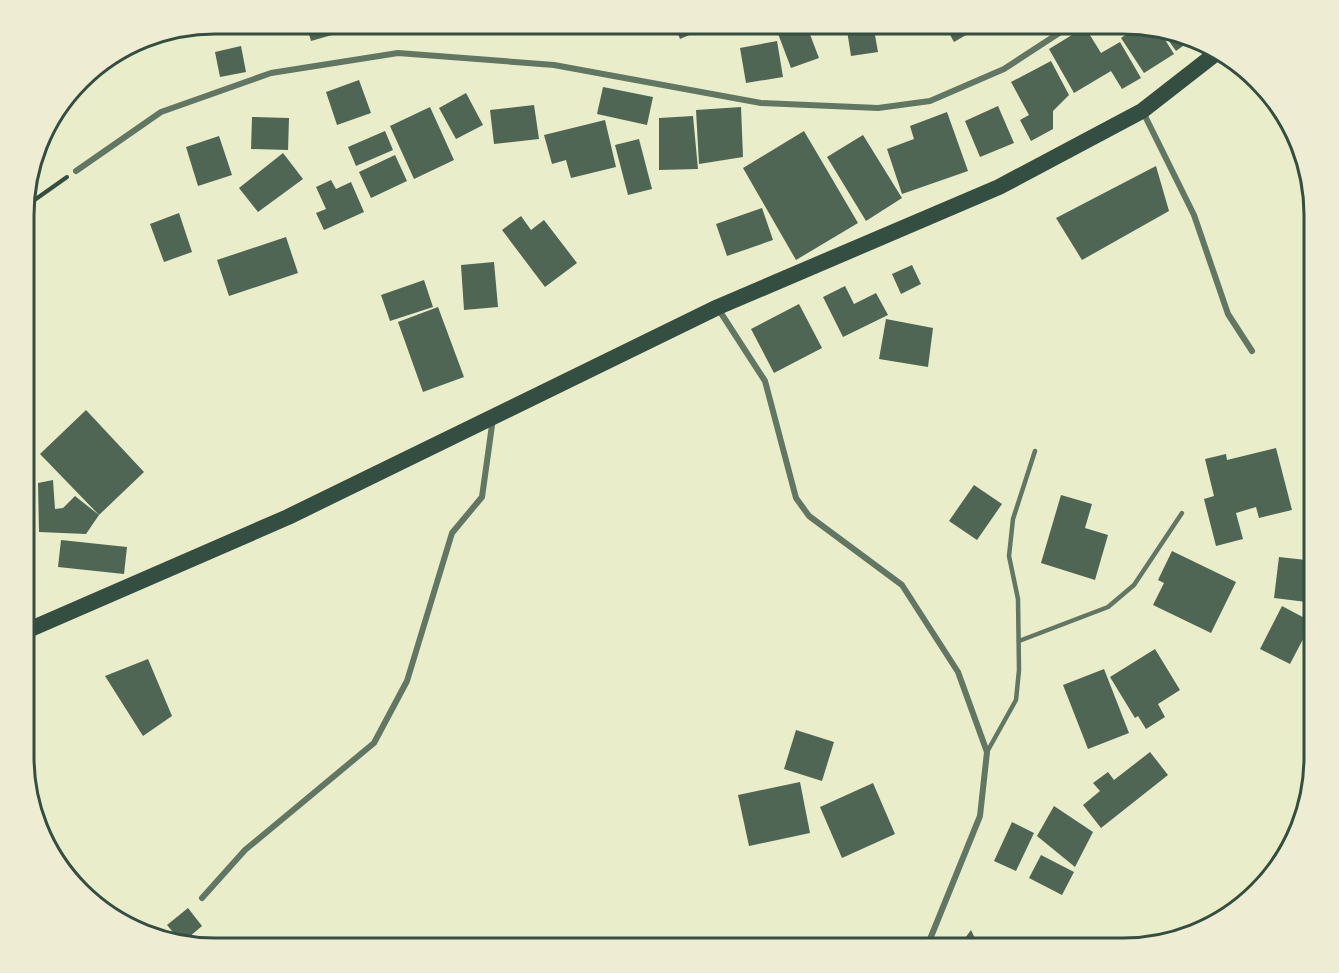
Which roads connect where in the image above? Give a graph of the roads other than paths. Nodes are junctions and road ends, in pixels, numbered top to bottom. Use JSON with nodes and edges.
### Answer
{"nodes":[{"id":1,"x":1056,"y":35,"type":"edge"},
{"id":2,"x":1211,"y":57,"type":"edge"},
{"id":3,"x":1142,"y":111,"type":"junction"},
{"id":4,"x":76,"y":171,"type":"road end"},
{"id":5,"x":718,"y":307,"type":"junction"},
{"id":6,"x":1252,"y":351,"type":"dead end"},
{"id":7,"x":494,"y":418,"type":"junction"},
{"id":8,"x":1035,"y":451,"type":"dead end"},
{"id":9,"x":1182,"y":513,"type":"dead end"},
{"id":10,"x":35,"y":627,"type":"edge"},
{"id":11,"x":1019,"y":641,"type":"junction"},
{"id":12,"x":987,"y":752,"type":"junction"},
{"id":13,"x":202,"y":898,"type":"dead end"},
{"id":14,"x":930,"y":938,"type":"edge"}],
"edges":[{"from":1,"to":4,"type":"street"},
{"from":2,"to":3,"type":"highway"},
{"from":3,"to":5,"type":"highway"},
{"from":3,"to":6,"type":"street"},
{"from":5,"to":7,"type":"highway"},
{"from":5,"to":12,"type":"street"},
{"from":7,"to":10,"type":"highway"},
{"from":7,"to":13,"type":"street"},
{"from":8,"to":11,"type":"lane"},
{"from":9,"to":11,"type":"lane"},
{"from":11,"to":12,"type":"lane"},
{"from":12,"to":14,"type":"street"}]}
